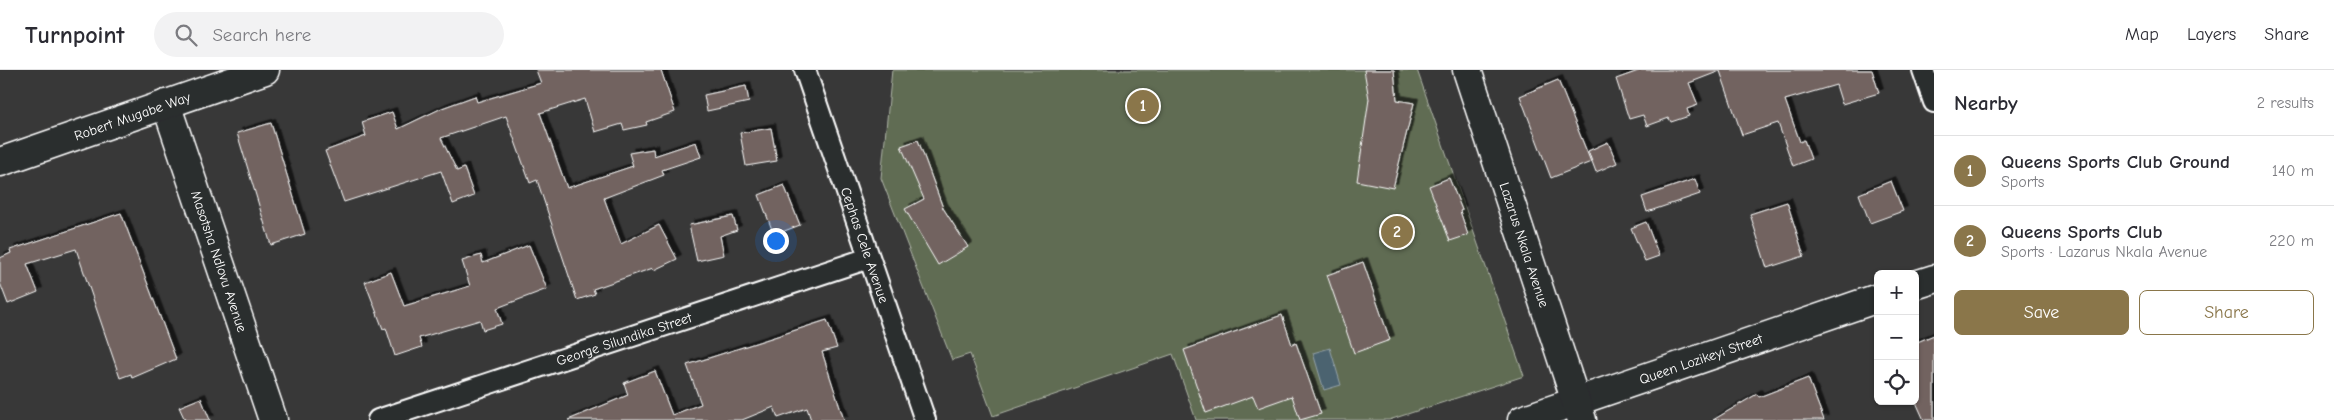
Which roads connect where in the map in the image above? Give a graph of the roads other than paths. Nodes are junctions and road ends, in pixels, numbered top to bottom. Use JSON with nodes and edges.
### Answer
{"nodes":[{"id":1,"x":265,"y":70,"type":"edge"},
{"id":2,"x":805,"y":70,"type":"edge"},
{"id":3,"x":1467,"y":70,"type":"edge"},
{"id":4,"x":1923,"y":70,"type":"edge"},
{"id":5,"x":1934,"y":102,"type":"edge"},
{"id":6,"x":166,"y":104,"type":"junction"},
{"id":7,"x":0,"y":162,"type":"edge"},
{"id":8,"x":869,"y":258,"type":"junction"},
{"id":9,"x":1934,"y":278,"type":"edge"},
{"id":10,"x":1919,"y":284,"type":"edge"},
{"id":11,"x":1874,"y":300,"type":"edge"},
{"id":12,"x":1579,"y":411,"type":"edge"},
{"id":13,"x":272,"y":420,"type":"edge"},
{"id":14,"x":378,"y":420,"type":"edge"},
{"id":15,"x":925,"y":420,"type":"edge"},
{"id":16,"x":1522,"y":420,"type":"edge"}],
"edges":[{"from":1,"to":6,"type":"main road","name":"Robert Mugabe Way"},
{"from":2,"to":8,"type":"street","name":"Cephas Cele Avenue"},
{"from":3,"to":12,"type":"main road","name":"Lazarus Nkala Avenue"},
{"from":4,"to":5,"type":"street"},
{"from":6,"to":7,"type":"main road","name":"Robert Mugabe Way"},
{"from":6,"to":13,"type":"main road","name":"Masotsha Ndlovu Avenue"},
{"from":8,"to":14,"type":"street","name":"George Silundika Street"},
{"from":8,"to":15,"type":"street","name":"Cephas Cele Avenue"},
{"from":9,"to":10,"type":"main road"},
{"from":11,"to":12,"type":"main road","name":"Queen Lozikeyi Street"},
{"from":12,"to":16,"type":"main road","name":"Queen Lozikeyi Street"}]}
